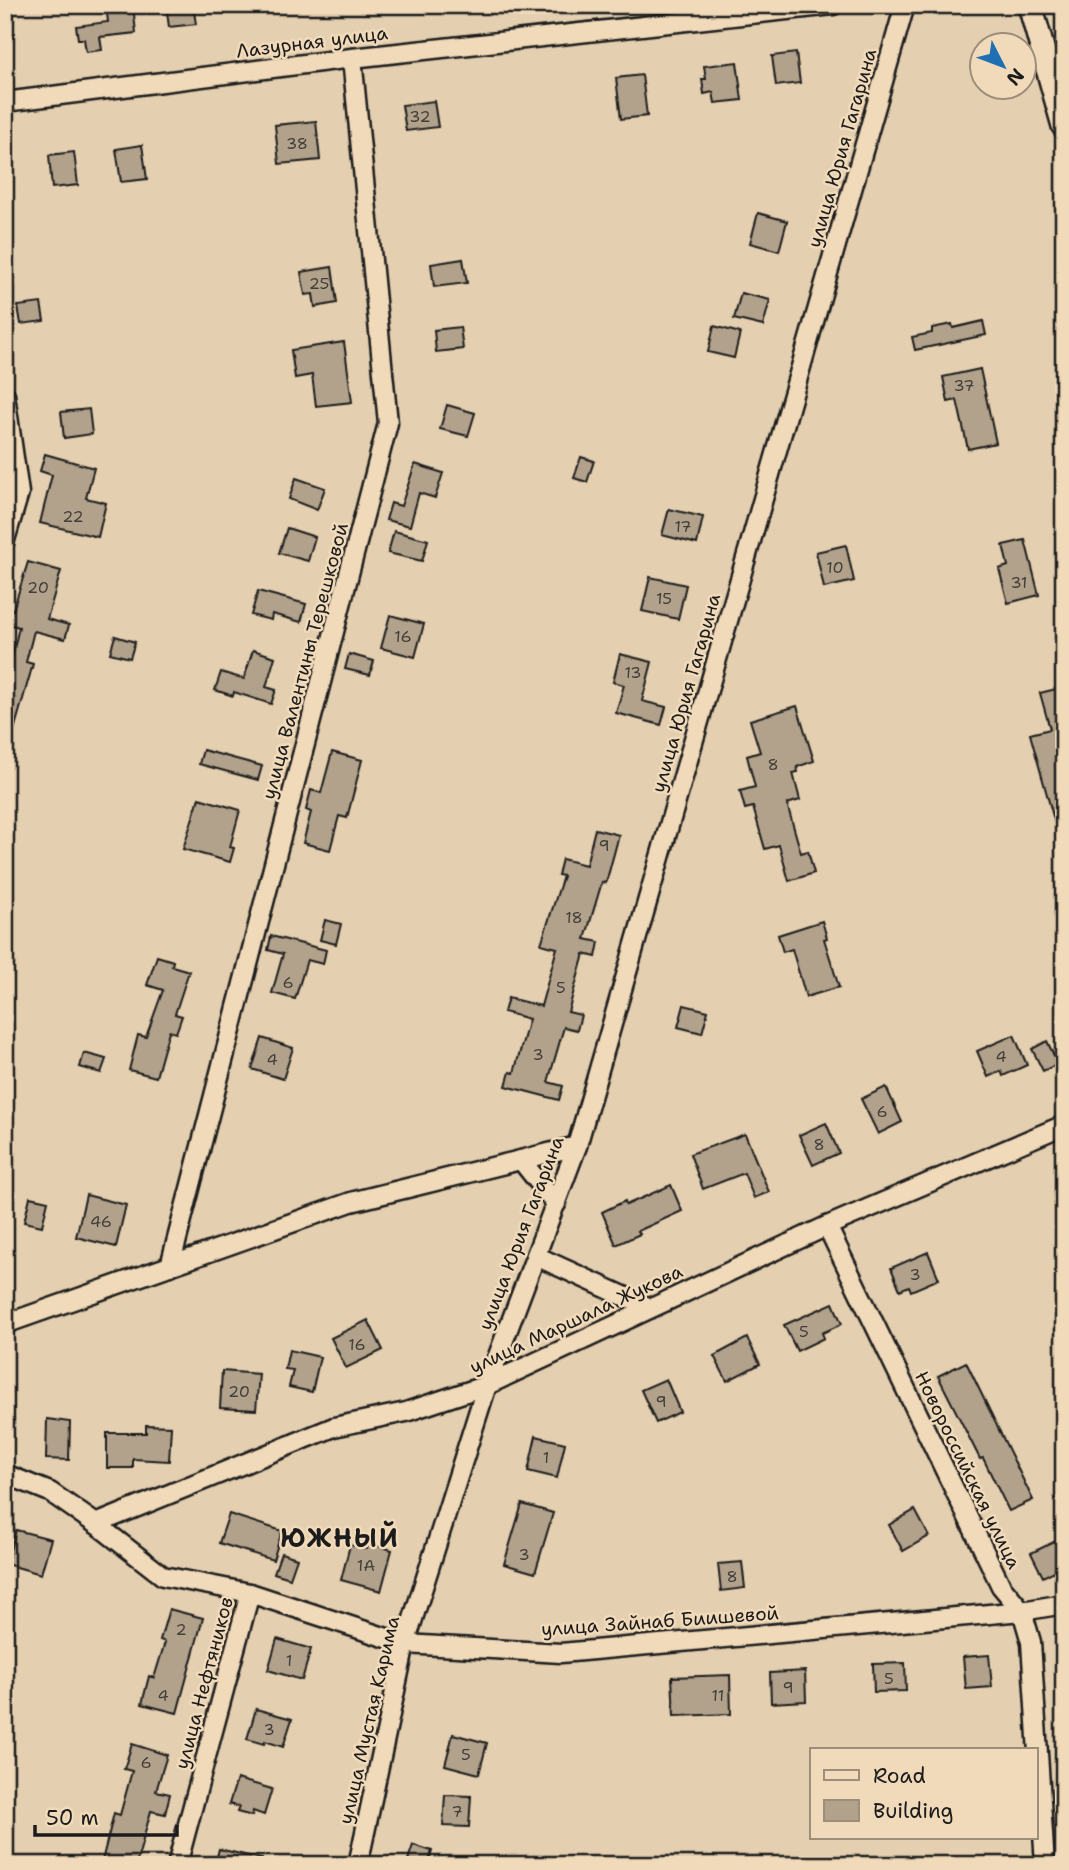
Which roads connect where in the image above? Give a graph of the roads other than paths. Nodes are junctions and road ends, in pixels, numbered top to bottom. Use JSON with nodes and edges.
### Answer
{"nodes":[{"id":1,"x":833,"y":5,"type":"edge"},
{"id":2,"x":905,"y":5,"type":"edge"},
{"id":3,"x":1030,"y":5,"type":"edge"},
{"id":4,"x":352,"y":58,"type":"junction"},
{"id":5,"x":5,"y":102,"type":"edge"},
{"id":6,"x":1064,"y":126,"type":"edge"},
{"id":7,"x":5,"y":395,"type":"edge"},
{"id":8,"x":5,"y":540,"type":"edge"},
{"id":9,"x":1064,"y":1125,"type":"edge"},
{"id":10,"x":578,"y":1146,"type":"junction"},
{"id":11,"x":521,"y":1160,"type":"junction"},
{"id":12,"x":556,"y":1204,"type":"junction"},
{"id":13,"x":827,"y":1226,"type":"junction"},
{"id":14,"x":536,"y":1256,"type":"junction"},
{"id":15,"x":170,"y":1266,"type":"junction"},
{"id":16,"x":650,"y":1308,"type":"junction"},
{"id":17,"x":5,"y":1324,"type":"edge"},
{"id":18,"x":487,"y":1385,"type":"junction"},
{"id":19,"x":5,"y":1474,"type":"edge"},
{"id":20,"x":96,"y":1524,"type":"junction"},
{"id":21,"x":250,"y":1593,"type":"junction"},
{"id":22,"x":1064,"y":1604,"type":"edge"},
{"id":23,"x":1022,"y":1611,"type":"junction"},
{"id":24,"x":405,"y":1644,"type":"junction"},
{"id":25,"x":1038,"y":1748,"type":"edge"},
{"id":26,"x":1038,"y":1754,"type":"edge"},
{"id":27,"x":177,"y":1865,"type":"edge"},
{"id":28,"x":358,"y":1865,"type":"edge"},
{"id":29,"x":1045,"y":1865,"type":"edge"}],
"edges":[{"from":1,"to":4,"type":"street","name":"Лазурная улица"},
{"from":2,"to":10,"type":"street","name":"улица Юрия Гагарина"},
{"from":3,"to":6,"type":"street"},
{"from":4,"to":5,"type":"street","name":"Лазурная улица"},
{"from":4,"to":15,"type":"street","name":"улица Валентины Терешковой"},
{"from":7,"to":8,"type":"street"},
{"from":9,"to":13,"type":"street","name":"улица Маршала Жукова"},
{"from":10,"to":11,"type":"street"},
{"from":10,"to":12,"type":"street","name":"улица Юрия Гагарина"},
{"from":11,"to":12,"type":"street"},
{"from":11,"to":15,"type":"street"},
{"from":12,"to":14,"type":"street","name":"улица Юрия Гагарина"},
{"from":13,"to":16,"type":"street","name":"улица Маршала Жукова"},
{"from":13,"to":23,"type":"street","name":"Новороссийская улица"},
{"from":14,"to":16,"type":"street"},
{"from":14,"to":18,"type":"street","name":"улица Юрия Гагарина"},
{"from":15,"to":17,"type":"street"},
{"from":16,"to":18,"type":"street","name":"улица Маршала Жукова"},
{"from":18,"to":20,"type":"street","name":"улица Маршала Жукова"},
{"from":18,"to":24,"type":"street","name":"улица Мустая Карима"},
{"from":19,"to":20,"type":"street","name":"улица Зайнаб Биишевой"},
{"from":20,"to":21,"type":"street","name":"улица Зайнаб Биишевой"},
{"from":21,"to":24,"type":"street","name":"улица Зайнаб Биишевой"},
{"from":21,"to":27,"type":"street","name":"улица Нефтяников"},
{"from":22,"to":23,"type":"street","name":"улица Зайнаб Биишевой"},
{"from":23,"to":24,"type":"street","name":"улица Зайнаб Биишевой"},
{"from":23,"to":25,"type":"street","name":"Новороссийская улица"},
{"from":24,"to":28,"type":"street","name":"улица Мустая Карима"},
{"from":26,"to":29,"type":"street","name":"Новороссийская улица"}]}
